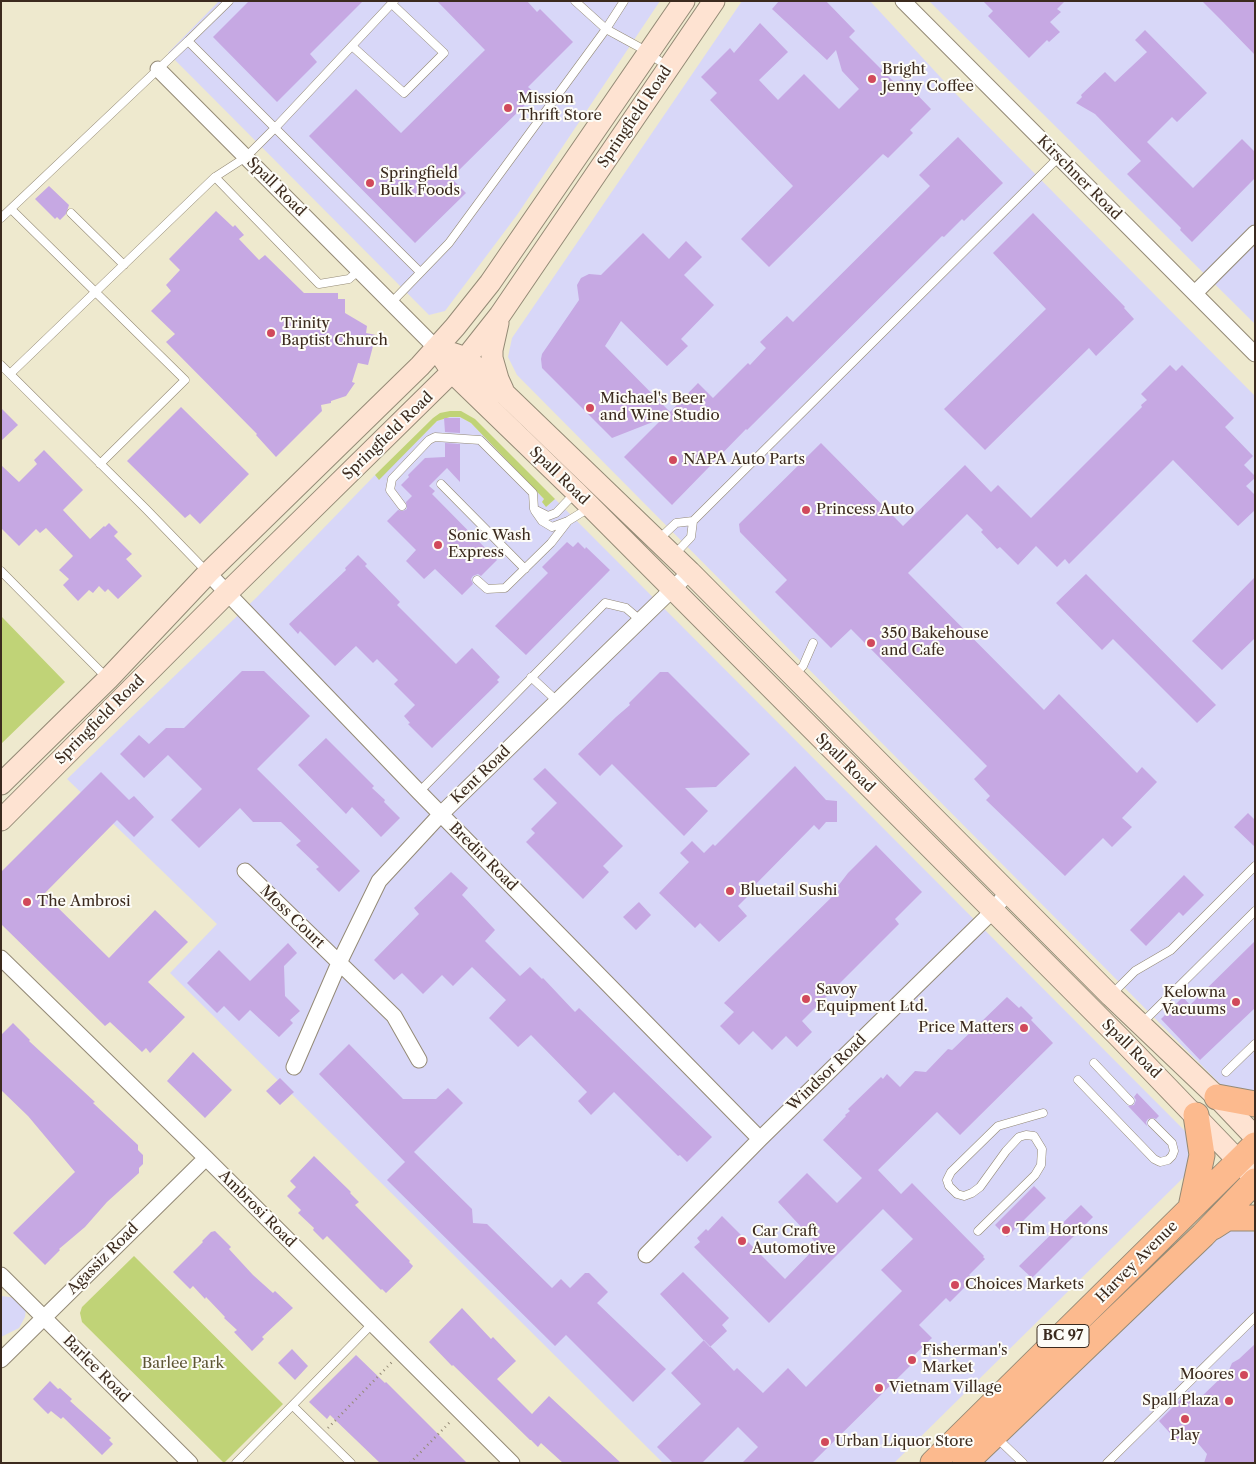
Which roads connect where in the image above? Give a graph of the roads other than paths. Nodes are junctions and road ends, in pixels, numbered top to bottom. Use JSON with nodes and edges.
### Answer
{"nodes":[{"id":1,"x":229,"y":1,"type":"edge"},
{"id":2,"x":575,"y":1,"type":"edge"},
{"id":3,"x":624,"y":1,"type":"edge"},
{"id":4,"x":684,"y":1,"type":"edge"},
{"id":5,"x":714,"y":1,"type":"edge"},
{"id":6,"x":904,"y":1,"type":"edge"},
{"id":7,"x":393,"y":2,"type":"edge"},
{"id":8,"x":606,"y":29,"type":"junction"},
{"id":9,"x":188,"y":41,"type":"junction"},
{"id":10,"x":352,"y":46,"type":"junction"},
{"id":11,"x":648,"y":53,"type":"junction"},
{"id":12,"x":668,"y":66,"type":"junction"},
{"id":13,"x":158,"y":69,"type":"junction"},
{"id":14,"x":275,"y":128,"type":"junction"},
{"id":15,"x":246,"y":157,"type":"junction"},
{"id":16,"x":1058,"y":158,"type":"junction"},
{"id":17,"x":215,"y":177,"type":"junction"},
{"id":18,"x":11,"y":209,"type":"junction"},
{"id":19,"x":71,"y":213,"type":"dead end"},
{"id":20,"x":1,"y":218,"type":"edge"},
{"id":21,"x":1255,"y":233,"type":"edge"},
{"id":22,"x":124,"y":265,"type":"junction"},
{"id":23,"x":359,"y":270,"type":"junction"},
{"id":24,"x":420,"y":272,"type":"junction"},
{"id":25,"x":96,"y":292,"type":"junction"},
{"id":26,"x":1195,"y":293,"type":"junction"},
{"id":27,"x":391,"y":303,"type":"junction"},
{"id":28,"x":500,"y":315,"type":"junction"},
{"id":29,"x":436,"y":348,"type":"junction"},
{"id":30,"x":1255,"y":354,"type":"edge"},
{"id":31,"x":1,"y":366,"type":"edge"},
{"id":32,"x":459,"y":366,"type":"junction"},
{"id":33,"x":10,"y":374,"type":"junction"},
{"id":34,"x":506,"y":394,"type":"junction"},
{"id":35,"x":100,"y":464,"type":"junction"},
{"id":36,"x":441,"y":484,"type":"dead end"},
{"id":37,"x":583,"y":499,"type":"junction"},
{"id":38,"x":402,"y":506,"type":"dead end"},
{"id":39,"x":534,"y":509,"type":"junction"},
{"id":40,"x":568,"y":521,"type":"junction"},
{"id":41,"x":693,"y":521,"type":"junction"},
{"id":42,"x":657,"y":541,"type":"junction"},
{"id":43,"x":673,"y":556,"type":"junction"},
{"id":44,"x":525,"y":569,"type":"junction"},
{"id":45,"x":1,"y":571,"type":"edge"},
{"id":46,"x":690,"y":572,"type":"junction"},
{"id":47,"x":208,"y":573,"type":"junction"},
{"id":48,"x":477,"y":580,"type":"dead end"},
{"id":49,"x":672,"y":589,"type":"junction"},
{"id":50,"x":227,"y":593,"type":"junction"},
{"id":51,"x":640,"y":620,"type":"junction"},
{"id":52,"x":813,"y":643,"type":"dead end"},
{"id":53,"x":794,"y":676,"type":"junction"},
{"id":54,"x":531,"y":678,"type":"junction"},
{"id":55,"x":108,"y":679,"type":"junction"},
{"id":56,"x":557,"y":701,"type":"junction"},
{"id":57,"x":1,"y":784,"type":"edge"},
{"id":58,"x":419,"y":792,"type":"junction"},
{"id":59,"x":441,"y":814,"type":"junction"},
{"id":60,"x":1,"y":820,"type":"edge"},
{"id":61,"x":1255,"y":866,"type":"edge"},
{"id":62,"x":244,"y":871,"type":"dead end"},
{"id":63,"x":1008,"y":891,"type":"junction"},
{"id":64,"x":993,"y":911,"type":"junction"},
{"id":65,"x":1255,"y":911,"type":"edge"},
{"id":66,"x":1,"y":958,"type":"edge"},
{"id":67,"x":339,"y":963,"type":"junction"},
{"id":68,"x":1111,"y":996,"type":"junction"},
{"id":69,"x":1140,"y":1024,"type":"junction"},
{"id":70,"x":1255,"y":1044,"type":"edge"},
{"id":71,"x":419,"y":1060,"type":"dead end"},
{"id":72,"x":1094,"y":1063,"type":"dead end"},
{"id":73,"x":294,"y":1067,"type":"dead end"},
{"id":74,"x":1226,"y":1072,"type":"dead end"},
{"id":75,"x":1078,"y":1080,"type":"dead end"},
{"id":76,"x":1217,"y":1097,"type":"junction"},
{"id":77,"x":1130,"y":1100,"type":"dead end"},
{"id":78,"x":1255,"y":1104,"type":"edge"},
{"id":79,"x":1043,"y":1113,"type":"dead end"},
{"id":80,"x":1196,"y":1115,"type":"junction"},
{"id":81,"x":1152,"y":1123,"type":"dead end"},
{"id":82,"x":1255,"y":1137,"type":"edge"},
{"id":83,"x":760,"y":1138,"type":"junction"},
{"id":84,"x":206,"y":1158,"type":"junction"},
{"id":85,"x":1249,"y":1161,"type":"edge"},
{"id":86,"x":1255,"y":1181,"type":"edge"},
{"id":87,"x":1191,"y":1207,"type":"junction"},
{"id":88,"x":1255,"y":1218,"type":"edge"},
{"id":89,"x":978,"y":1231,"type":"dead end"},
{"id":90,"x":1203,"y":1234,"type":"junction"},
{"id":91,"x":646,"y":1254,"type":"dead end"},
{"id":92,"x":1,"y":1275,"type":"edge"},
{"id":93,"x":44,"y":1317,"type":"junction"},
{"id":94,"x":1255,"y":1317,"type":"edge"},
{"id":95,"x":372,"y":1324,"type":"junction"},
{"id":96,"x":1,"y":1360,"type":"edge"},
{"id":97,"x":293,"y":1406,"type":"junction"},
{"id":98,"x":994,"y":1434,"type":"junction"},
{"id":99,"x":190,"y":1463,"type":"edge"},
{"id":100,"x":236,"y":1463,"type":"edge"},
{"id":101,"x":351,"y":1463,"type":"edge"},
{"id":102,"x":512,"y":1463,"type":"edge"},
{"id":103,"x":933,"y":1463,"type":"edge"},
{"id":104,"x":965,"y":1463,"type":"edge"},
{"id":105,"x":1022,"y":1463,"type":"edge"},
{"id":106,"x":1107,"y":1463,"type":"edge"}],
"edges":[{"from":1,"to":9,"type":"lane"},
{"from":2,"to":8,"type":"lane"},
{"from":3,"to":8,"type":"lane"},
{"from":4,"to":11,"type":"main road","name":"Springfield Road"},
{"from":5,"to":12,"type":"main road","name":"Springfield Road"},
{"from":6,"to":16,"type":"street","name":"Kirschner Road"},
{"from":7,"to":10,"type":"lane"},
{"from":7,"to":10,"type":"lane"},
{"from":8,"to":11,"type":"lane"},
{"from":8,"to":24,"type":"lane"},
{"from":9,"to":13,"type":"lane"},
{"from":9,"to":14,"type":"lane"},
{"from":10,"to":14,"type":"lane"},
{"from":11,"to":12,"type":"lane"},
{"from":11,"to":29,"type":"main road","name":"Springfield Road"},
{"from":12,"to":28,"type":"main road","name":"Springfield Road"},
{"from":13,"to":15,"type":"street","name":"Spall Road"},
{"from":13,"to":18,"type":"lane"},
{"from":14,"to":15,"type":"lane"},
{"from":14,"to":24,"type":"lane"},
{"from":15,"to":17,"type":"lane"},
{"from":15,"to":23,"type":"street","name":"Spall Road"},
{"from":16,"to":26,"type":"street","name":"Kirschner Road"},
{"from":16,"to":41,"type":"lane"},
{"from":17,"to":22,"type":"lane"},
{"from":17,"to":23,"type":"lane"},
{"from":18,"to":20,"type":"lane"},
{"from":18,"to":25,"type":"lane"},
{"from":19,"to":22,"type":"lane"},
{"from":21,"to":26,"type":"street"},
{"from":22,"to":25,"type":"lane"},
{"from":23,"to":27,"type":"street","name":"Spall Road"},
{"from":24,"to":27,"type":"lane"},
{"from":25,"to":33,"type":"lane"},
{"from":25,"to":35,"type":"lane"},
{"from":26,"to":30,"type":"street","name":"Kirschner Road"},
{"from":27,"to":29,"type":"street","name":"Spall Road"},
{"from":28,"to":32,"type":"main road","name":"Springfield Road"},
{"from":28,"to":34,"type":"main road"},
{"from":29,"to":32,"type":"main road","name":"Spall Road"},
{"from":29,"to":47,"type":"main road","name":"Springfield Road"},
{"from":31,"to":33,"type":"lane"},
{"from":32,"to":34,"type":"main road","name":"Spall Road"},
{"from":32,"to":37,"type":"main road","name":"Spall Road"},
{"from":32,"to":50,"type":"main road","name":"Springfield Road"},
{"from":33,"to":35,"type":"lane"},
{"from":34,"to":42,"type":"main road","name":"Spall Road"},
{"from":35,"to":47,"type":"lane"},
{"from":36,"to":44,"type":"lane"},
{"from":37,"to":39,"type":"lane"},
{"from":37,"to":40,"type":"lane"},
{"from":37,"to":49,"type":"main road","name":"Spall Road"},
{"from":38,"to":39,"type":"lane"},
{"from":39,"to":40,"type":"lane"},
{"from":40,"to":44,"type":"lane"},
{"from":41,"to":42,"type":"lane"},
{"from":41,"to":43,"type":"lane"},
{"from":42,"to":43,"type":"main road","name":"Spall Road"},
{"from":43,"to":46,"type":"main road","name":"Spall Road"},
{"from":44,"to":48,"type":"lane"},
{"from":45,"to":55,"type":"lane"},
{"from":46,"to":49,"type":"street","name":"Kent Road"},
{"from":46,"to":53,"type":"main road","name":"Spall Road"},
{"from":47,"to":50,"type":"street","name":"Bredin Road"},
{"from":47,"to":55,"type":"main road","name":"Springfield Road"},
{"from":49,"to":51,"type":"street","name":"Kent Road"},
{"from":49,"to":64,"type":"main road","name":"Spall Road"},
{"from":50,"to":58,"type":"street","name":"Bredin Road"},
{"from":50,"to":60,"type":"main road","name":"Springfield Road"},
{"from":51,"to":54,"type":"lane"},
{"from":51,"to":56,"type":"street","name":"Kent Road"},
{"from":52,"to":53,"type":"lane"},
{"from":53,"to":63,"type":"main road","name":"Spall Road"},
{"from":54,"to":56,"type":"lane"},
{"from":54,"to":58,"type":"lane"},
{"from":55,"to":57,"type":"main road","name":"Springfield Road"},
{"from":56,"to":59,"type":"street","name":"Kent Road"},
{"from":58,"to":59,"type":"street","name":"Bredin Road"},
{"from":59,"to":67,"type":"street","name":"Kent Road"},
{"from":59,"to":83,"type":"street","name":"Bredin Road"},
{"from":61,"to":68,"type":"lane"},
{"from":62,"to":67,"type":"street","name":"Moss Court"},
{"from":63,"to":64,"type":"street","name":"Windsor Road"},
{"from":63,"to":68,"type":"main road","name":"Spall Road"},
{"from":64,"to":80,"type":"main road","name":"Spall Road"},
{"from":64,"to":83,"type":"street","name":"Windsor Road"},
{"from":65,"to":69,"type":"lane"},
{"from":66,"to":84,"type":"street","name":"Ambrosi Road"},
{"from":67,"to":71,"type":"street","name":"Moss Court"},
{"from":67,"to":73,"type":"street","name":"Kent Road"},
{"from":68,"to":69,"type":"main road","name":"Spall Road"},
{"from":69,"to":76,"type":"main road","name":"Spall Road"},
{"from":70,"to":74,"type":"lane"},
{"from":72,"to":77,"type":"lane"},
{"from":75,"to":81,"type":"lane"},
{"from":76,"to":78,"type":"highway"},
{"from":76,"to":82,"type":"main road","name":"Spall Road"},
{"from":79,"to":89,"type":"lane"},
{"from":80,"to":85,"type":"main road","name":"Spall Road"},
{"from":80,"to":87,"type":"highway"},
{"from":83,"to":91,"type":"street","name":"Windsor Road"},
{"from":84,"to":93,"type":"street","name":"Agassiz Road"},
{"from":84,"to":95,"type":"street","name":"Ambrosi Road"},
{"from":85,"to":87,"type":"highway","name":"Harvey Avenue","number":"BC 97"},
{"from":86,"to":90,"type":"highway","name":"Harvey Avenue","number":"BC 97"},
{"from":87,"to":103,"type":"highway","name":"Harvey Avenue","number":"BC 97"},
{"from":88,"to":90,"type":"highway"},
{"from":90,"to":98,"type":"highway","name":"Harvey Avenue","number":"BC 97"},
{"from":92,"to":93,"type":"street","name":"Barlee Road"},
{"from":93,"to":96,"type":"street","name":"Agassiz Road"},
{"from":93,"to":99,"type":"street","name":"Barlee Road"},
{"from":94,"to":106,"type":"lane"},
{"from":95,"to":97,"type":"lane"},
{"from":95,"to":102,"type":"street","name":"Ambrosi Road"},
{"from":97,"to":100,"type":"lane"},
{"from":97,"to":101,"type":"lane"},
{"from":98,"to":104,"type":"highway","name":"Harvey Avenue","number":"BC 97"},
{"from":98,"to":105,"type":"lane"}]}
